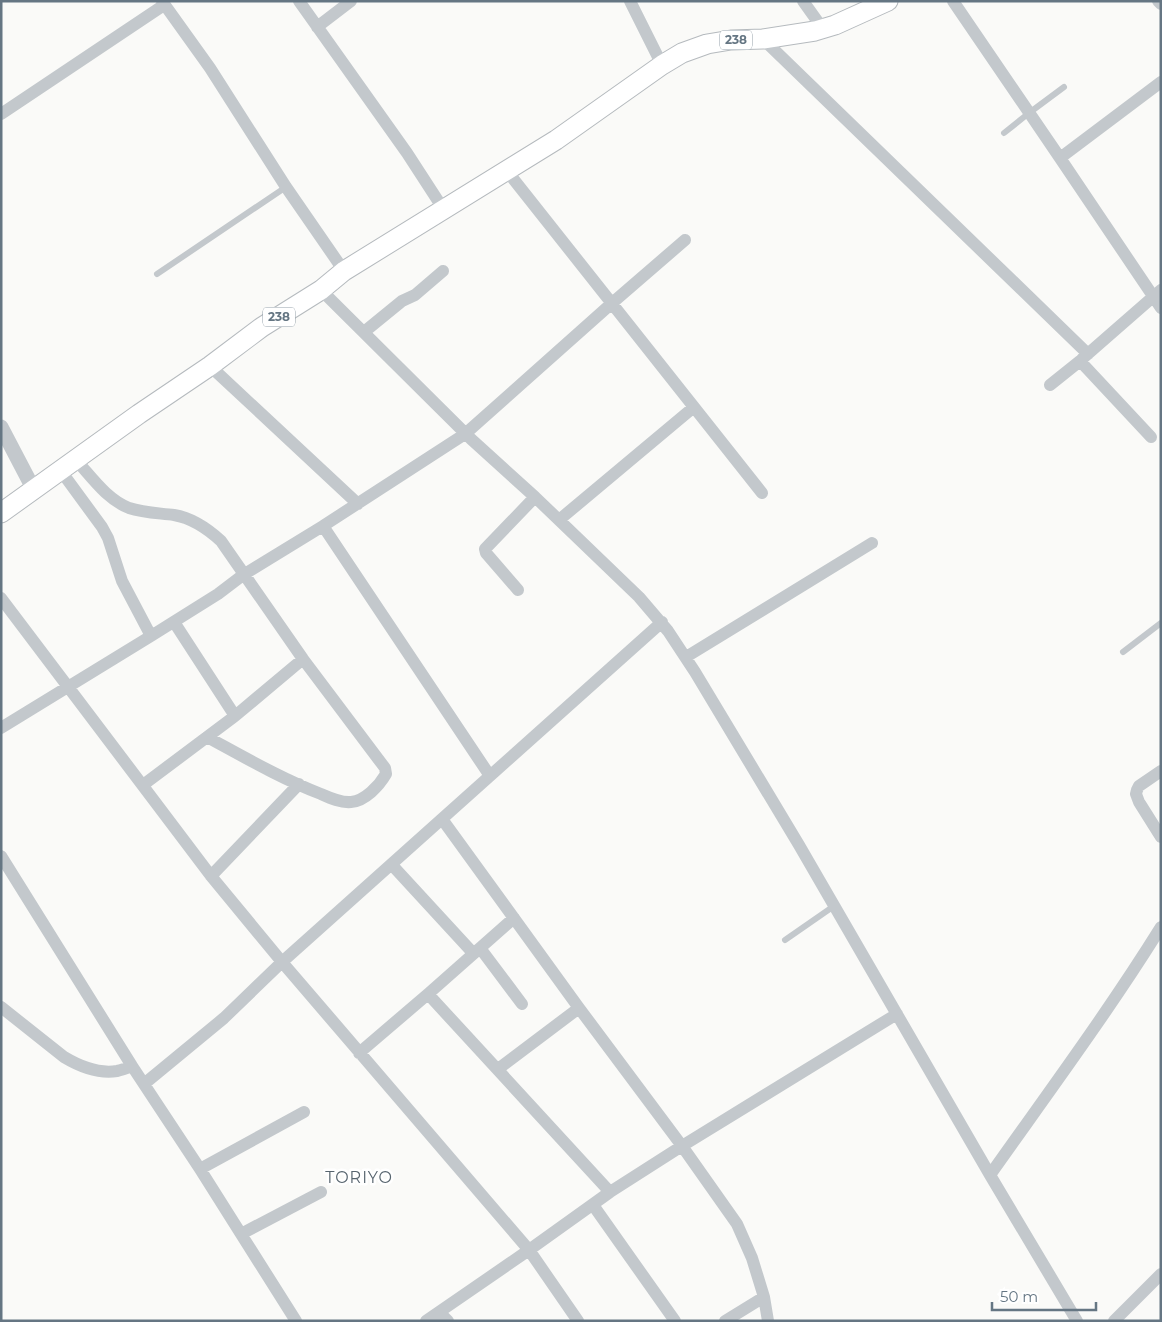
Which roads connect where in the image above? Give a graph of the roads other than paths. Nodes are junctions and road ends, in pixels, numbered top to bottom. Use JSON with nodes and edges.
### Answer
{"nodes":[{"id":1,"x":299,"y":1,"type":"edge"},
{"id":2,"x":351,"y":1,"type":"edge"},
{"id":3,"x":630,"y":1,"type":"edge"},
{"id":4,"x":804,"y":1,"type":"edge"},
{"id":5,"x":888,"y":1,"type":"edge"},
{"id":6,"x":952,"y":1,"type":"edge"},
{"id":7,"x":163,"y":3,"type":"edge"},
{"id":8,"x":317,"y":27,"type":"junction"},
{"id":9,"x":823,"y":29,"type":"junction"},
{"id":10,"x":763,"y":39,"type":"junction"},
{"id":11,"x":662,"y":65,"type":"junction"},
{"id":12,"x":1161,"y":82,"type":"edge"},
{"id":13,"x":1064,"y":86,"type":"dead end"},
{"id":14,"x":1029,"y":113,"type":"junction"},
{"id":15,"x":1,"y":114,"type":"edge"},
{"id":16,"x":1004,"y":133,"type":"dead end"},
{"id":17,"x":1060,"y":158,"type":"junction"},
{"id":18,"x":506,"y":171,"type":"junction"},
{"id":19,"x":286,"y":187,"type":"junction"},
{"id":20,"x":444,"y":210,"type":"junction"},
{"id":21,"x":685,"y":240,"type":"dead end"},
{"id":22,"x":344,"y":271,"type":"junction"},
{"id":23,"x":443,"y":271,"type":"dead end"},
{"id":24,"x":157,"y":274,"type":"dead end"},
{"id":25,"x":321,"y":290,"type":"junction"},
{"id":26,"x":1157,"y":294,"type":"edge"},
{"id":27,"x":611,"y":304,"type":"junction"},
{"id":28,"x":1161,"y":308,"type":"edge"},
{"id":29,"x":364,"y":332,"type":"junction"},
{"id":30,"x":1084,"y":357,"type":"junction"},
{"id":31,"x":210,"y":366,"type":"junction"},
{"id":32,"x":1050,"y":384,"type":"dead end"},
{"id":33,"x":694,"y":407,"type":"junction"},
{"id":34,"x":1,"y":427,"type":"edge"},
{"id":35,"x":465,"y":434,"type":"junction"},
{"id":36,"x":1151,"y":437,"type":"dead end"},
{"id":37,"x":75,"y":459,"type":"junction"},
{"id":38,"x":61,"y":471,"type":"junction"},
{"id":39,"x":34,"y":490,"type":"junction"},
{"id":40,"x":762,"y":493,"type":"dead end"},
{"id":41,"x":535,"y":497,"type":"junction"},
{"id":42,"x":358,"y":504,"type":"junction"},
{"id":43,"x":1,"y":513,"type":"edge"},
{"id":44,"x":559,"y":520,"type":"junction"},
{"id":45,"x":323,"y":526,"type":"junction"},
{"id":46,"x":872,"y":543,"type":"dead end"},
{"id":47,"x":243,"y":575,"type":"junction"},
{"id":48,"x":518,"y":590,"type":"dead end"},
{"id":49,"x":1,"y":598,"type":"edge"},
{"id":50,"x":174,"y":622,"type":"junction"},
{"id":51,"x":662,"y":622,"type":"junction"},
{"id":52,"x":1161,"y":623,"type":"edge"},
{"id":53,"x":151,"y":636,"type":"junction"},
{"id":54,"x":1124,"y":652,"type":"dead end"},
{"id":55,"x":686,"y":657,"type":"junction"},
{"id":56,"x":303,"y":659,"type":"junction"},
{"id":57,"x":69,"y":688,"type":"junction"},
{"id":58,"x":235,"y":716,"type":"junction"},
{"id":59,"x":1,"y":728,"type":"edge"},
{"id":60,"x":207,"y":737,"type":"junction"},
{"id":61,"x":1161,"y":771,"type":"edge"},
{"id":62,"x":490,"y":776,"type":"junction"},
{"id":63,"x":299,"y":784,"type":"junction"},
{"id":64,"x":143,"y":785,"type":"junction"},
{"id":65,"x":442,"y":819,"type":"junction"},
{"id":66,"x":1161,"y":837,"type":"edge"},
{"id":67,"x":1,"y":856,"type":"edge"},
{"id":68,"x":392,"y":865,"type":"junction"},
{"id":69,"x":211,"y":876,"type":"junction"},
{"id":70,"x":834,"y":906,"type":"junction"},
{"id":71,"x":514,"y":918,"type":"junction"},
{"id":72,"x":1161,"y":927,"type":"edge"},
{"id":73,"x":785,"y":940,"type":"dead end"},
{"id":74,"x":476,"y":950,"type":"junction"},
{"id":75,"x":282,"y":962,"type":"junction"},
{"id":76,"x":428,"y":994,"type":"junction"},
{"id":77,"x":522,"y":1004,"type":"dead end"},
{"id":78,"x":1,"y":1007,"type":"edge"},
{"id":79,"x":579,"y":1008,"type":"junction"},
{"id":80,"x":898,"y":1014,"type":"junction"},
{"id":81,"x":359,"y":1053,"type":"junction"},
{"id":82,"x":132,"y":1066,"type":"junction"},
{"id":83,"x":498,"y":1069,"type":"junction"},
{"id":84,"x":144,"y":1084,"type":"junction"},
{"id":85,"x":304,"y":1112,"type":"dead end"},
{"id":86,"x":682,"y":1146,"type":"junction"},
{"id":87,"x":200,"y":1169,"type":"junction"},
{"id":88,"x":990,"y":1175,"type":"junction"},
{"id":89,"x":321,"y":1192,"type":"dead end"},
{"id":90,"x":610,"y":1192,"type":"junction"},
{"id":91,"x":593,"y":1205,"type":"junction"},
{"id":92,"x":241,"y":1234,"type":"junction"},
{"id":93,"x":529,"y":1250,"type":"junction"},
{"id":94,"x":1161,"y":1274,"type":"edge"},
{"id":95,"x":764,"y":1297,"type":"junction"},
{"id":96,"x":444,"y":1316,"type":"edge"},
{"id":97,"x":768,"y":1320,"type":"edge"},
{"id":98,"x":296,"y":1321,"type":"edge"},
{"id":99,"x":426,"y":1321,"type":"edge"},
{"id":100,"x":578,"y":1321,"type":"edge"},
{"id":101,"x":675,"y":1321,"type":"edge"},
{"id":102,"x":726,"y":1321,"type":"edge"},
{"id":103,"x":1077,"y":1321,"type":"edge"},
{"id":104,"x":1114,"y":1321,"type":"edge"}],
"edges":[{"from":1,"to":8,"type":"street"},
{"from":2,"to":8,"type":"street"},
{"from":3,"to":11,"type":"street"},
{"from":4,"to":9,"type":"street"},
{"from":5,"to":9,"type":"main road","number":"238"},
{"from":6,"to":14,"type":"street"},
{"from":7,"to":15,"type":"street"},
{"from":7,"to":19,"type":"street"},
{"from":8,"to":20,"type":"street"},
{"from":9,"to":10,"type":"main road","number":"238"},
{"from":10,"to":11,"type":"main road","number":"238"},
{"from":10,"to":30,"type":"street"},
{"from":11,"to":18,"type":"main road","number":"238"},
{"from":12,"to":17,"type":"street"},
{"from":13,"to":14,"type":"lane"},
{"from":14,"to":16,"type":"lane"},
{"from":14,"to":17,"type":"street"},
{"from":17,"to":26,"type":"street"},
{"from":18,"to":20,"type":"main road","number":"238"},
{"from":18,"to":27,"type":"street"},
{"from":19,"to":22,"type":"street"},
{"from":19,"to":24,"type":"lane"},
{"from":20,"to":22,"type":"main road","number":"238"},
{"from":21,"to":27,"type":"street"},
{"from":22,"to":25,"type":"main road","number":"238"},
{"from":23,"to":29,"type":"street"},
{"from":25,"to":29,"type":"street"},
{"from":25,"to":31,"type":"main road","number":"238"},
{"from":26,"to":28,"type":"street"},
{"from":26,"to":30,"type":"street"},
{"from":27,"to":33,"type":"street"},
{"from":27,"to":35,"type":"street"},
{"from":29,"to":35,"type":"street"},
{"from":30,"to":32,"type":"street"},
{"from":30,"to":36,"type":"street"},
{"from":31,"to":37,"type":"main road","number":"238"},
{"from":31,"to":42,"type":"street"},
{"from":33,"to":40,"type":"street"},
{"from":33,"to":44,"type":"street"},
{"from":34,"to":39,"type":"street"},
{"from":35,"to":41,"type":"street"},
{"from":35,"to":42,"type":"street"},
{"from":37,"to":38,"type":"main road","number":"238"},
{"from":37,"to":47,"type":"street"},
{"from":38,"to":39,"type":"main road","number":"238"},
{"from":38,"to":53,"type":"street"},
{"from":39,"to":43,"type":"main road","number":"238"},
{"from":41,"to":44,"type":"street"},
{"from":41,"to":48,"type":"street"},
{"from":42,"to":45,"type":"street"},
{"from":44,"to":51,"type":"street"},
{"from":45,"to":47,"type":"street"},
{"from":45,"to":62,"type":"street"},
{"from":46,"to":55,"type":"street"},
{"from":47,"to":50,"type":"street"},
{"from":47,"to":56,"type":"street"},
{"from":49,"to":57,"type":"street"},
{"from":50,"to":53,"type":"street"},
{"from":50,"to":58,"type":"street"},
{"from":51,"to":55,"type":"street"},
{"from":51,"to":62,"type":"street"},
{"from":52,"to":54,"type":"lane"},
{"from":53,"to":57,"type":"street"},
{"from":55,"to":70,"type":"street"},
{"from":56,"to":58,"type":"street"},
{"from":56,"to":63,"type":"street"},
{"from":57,"to":59,"type":"street"},
{"from":57,"to":64,"type":"street"},
{"from":58,"to":60,"type":"street"},
{"from":60,"to":63,"type":"street"},
{"from":60,"to":64,"type":"street"},
{"from":61,"to":66,"type":"street"},
{"from":62,"to":65,"type":"street"},
{"from":63,"to":69,"type":"street"},
{"from":64,"to":69,"type":"street"},
{"from":65,"to":68,"type":"street"},
{"from":65,"to":71,"type":"street"},
{"from":67,"to":82,"type":"street"},
{"from":68,"to":74,"type":"street"},
{"from":68,"to":75,"type":"street"},
{"from":69,"to":75,"type":"street"},
{"from":70,"to":73,"type":"lane"},
{"from":70,"to":80,"type":"street"},
{"from":71,"to":74,"type":"street"},
{"from":71,"to":79,"type":"street"},
{"from":72,"to":88,"type":"street"},
{"from":74,"to":76,"type":"street"},
{"from":74,"to":77,"type":"street"},
{"from":75,"to":81,"type":"street"},
{"from":75,"to":84,"type":"street"},
{"from":76,"to":81,"type":"street"},
{"from":76,"to":83,"type":"street"},
{"from":78,"to":82,"type":"street"},
{"from":79,"to":83,"type":"street"},
{"from":79,"to":86,"type":"street"},
{"from":80,"to":86,"type":"street"},
{"from":80,"to":88,"type":"street"},
{"from":81,"to":93,"type":"street"},
{"from":82,"to":84,"type":"street"},
{"from":83,"to":90,"type":"street"},
{"from":84,"to":87,"type":"street"},
{"from":85,"to":87,"type":"street"},
{"from":86,"to":90,"type":"street"},
{"from":86,"to":95,"type":"street"},
{"from":87,"to":92,"type":"street"},
{"from":88,"to":103,"type":"street"},
{"from":89,"to":92,"type":"street"},
{"from":90,"to":91,"type":"street"},
{"from":91,"to":93,"type":"street"},
{"from":91,"to":101,"type":"street"},
{"from":92,"to":98,"type":"street"},
{"from":93,"to":96,"type":"street"},
{"from":93,"to":100,"type":"street"},
{"from":94,"to":104,"type":"street"},
{"from":95,"to":97,"type":"street"},
{"from":95,"to":102,"type":"street"},
{"from":96,"to":99,"type":"street"}]}
